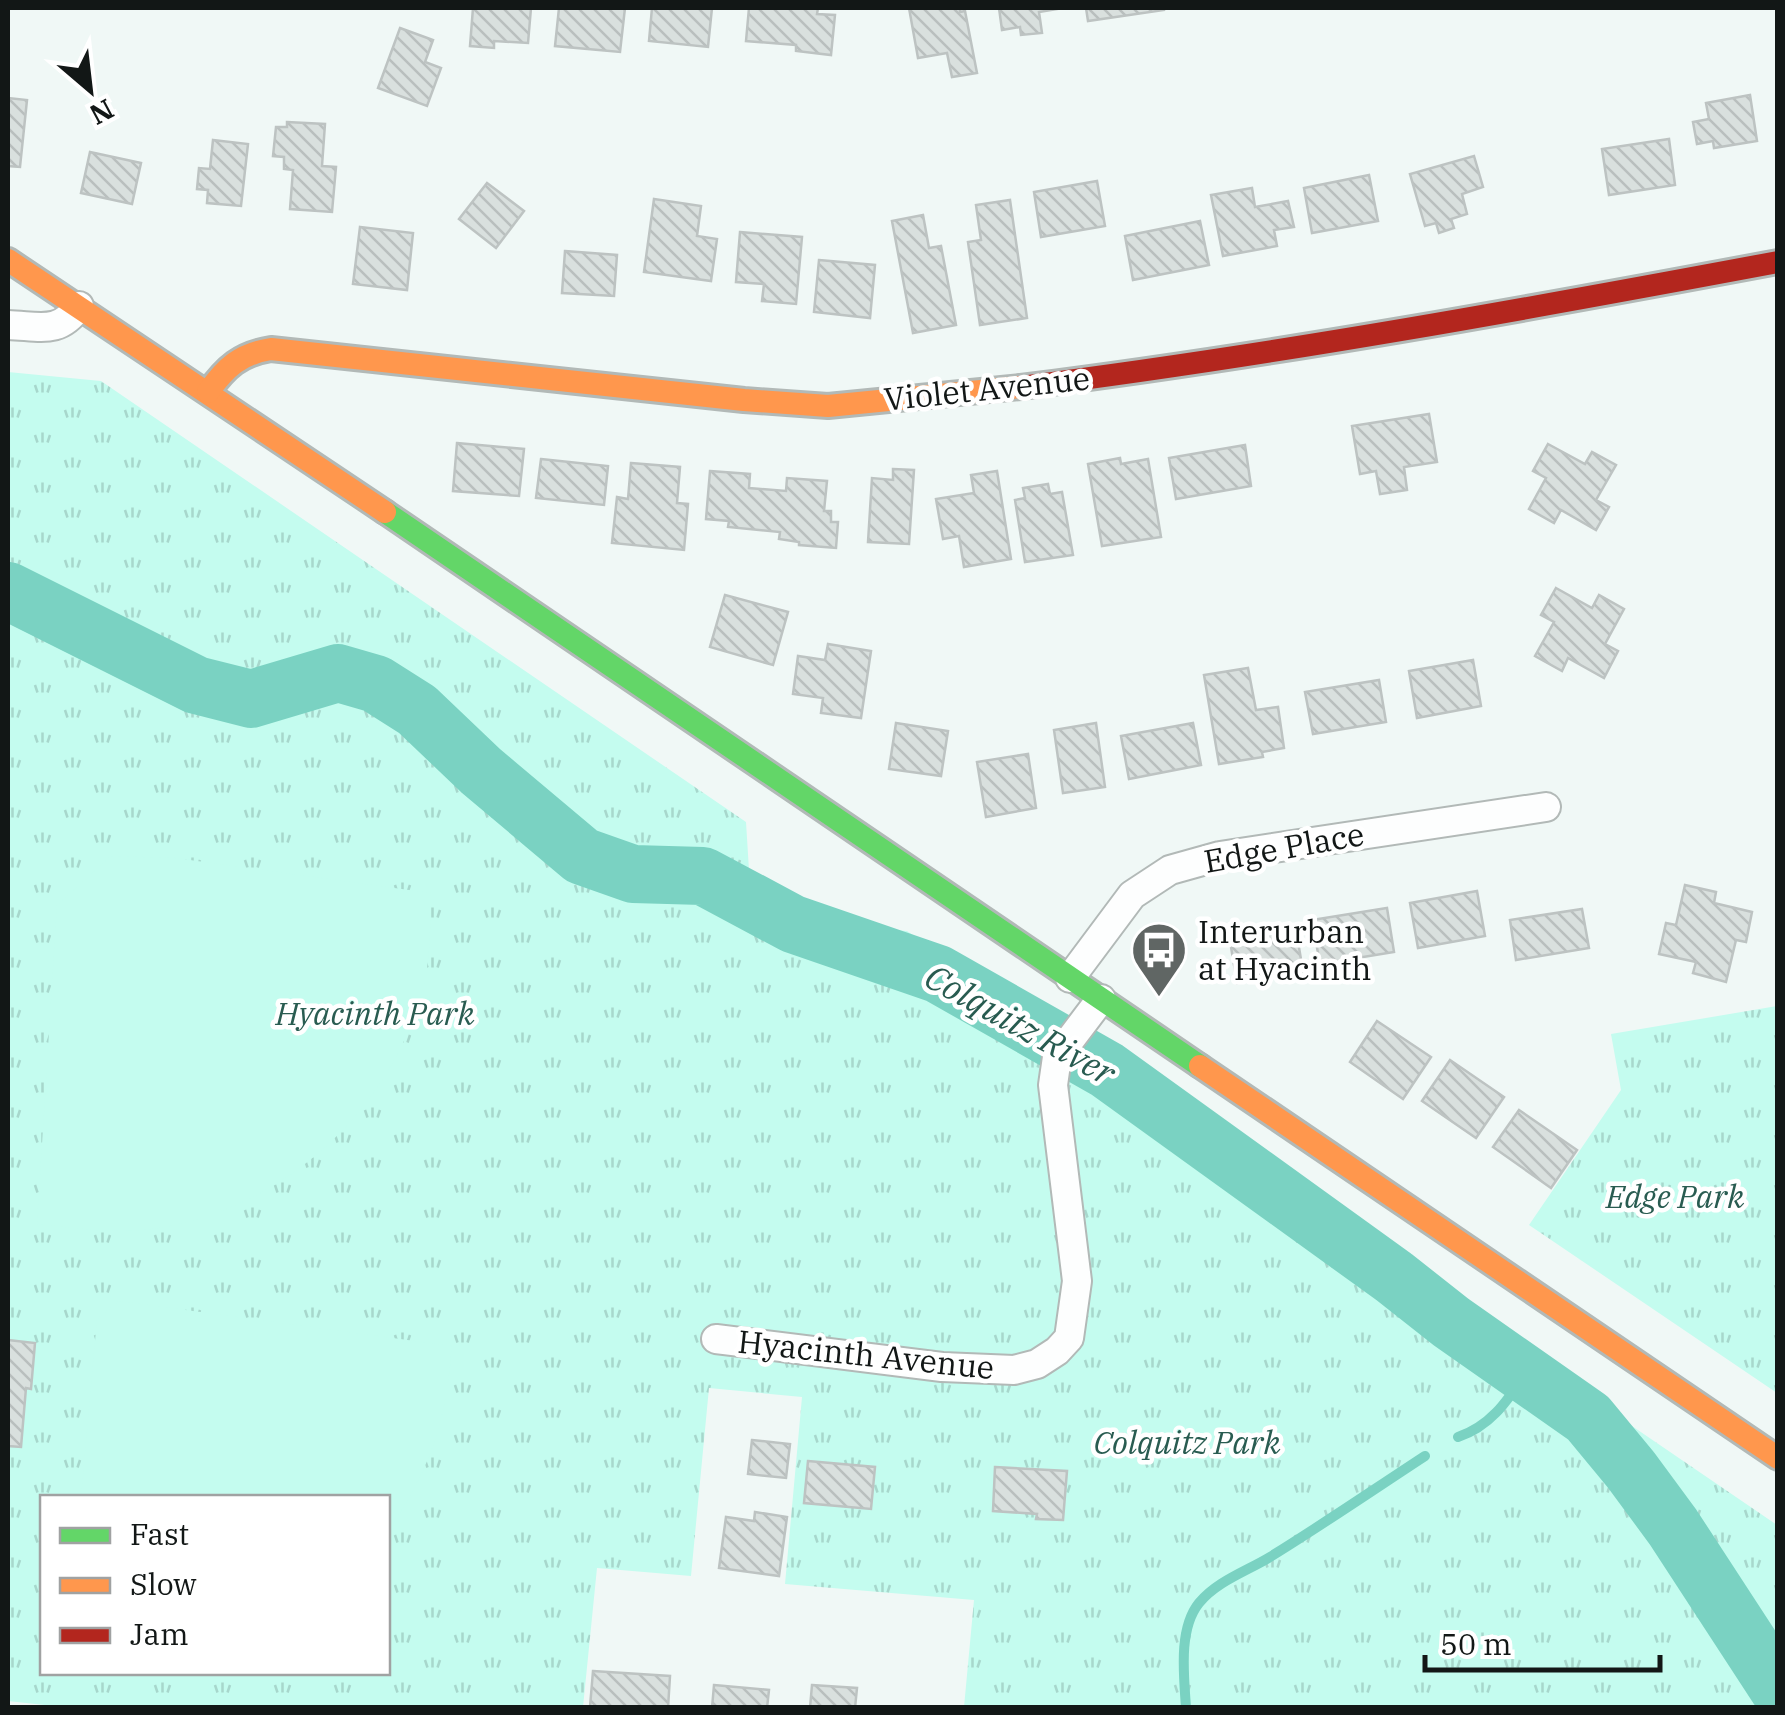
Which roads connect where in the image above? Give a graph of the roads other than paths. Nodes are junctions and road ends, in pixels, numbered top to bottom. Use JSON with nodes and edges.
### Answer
{"nodes":[{"id":1,"x":8,"y":260,"type":"edge"},
{"id":2,"x":1778,"y":262,"type":"edge"},
{"id":3,"x":79,"y":306,"type":"junction"},
{"id":4,"x":8,"y":325,"type":"edge"},
{"id":5,"x":208,"y":392,"type":"junction"},
{"id":6,"x":1546,"y":807,"type":"dead end"},
{"id":7,"x":1070,"y":978,"type":"junction"},
{"id":8,"x":1100,"y":998,"type":"junction"},
{"id":9,"x":716,"y":1339,"type":"dead end"},
{"id":10,"x":1778,"y":1458,"type":"edge"}],
"edges":[{"from":1,"to":3,"type":"main road"},
{"from":2,"to":5,"type":"main road","name":"Violet Avenue"},
{"from":3,"to":4,"type":"street"},
{"from":3,"to":5,"type":"main road"},
{"from":5,"to":7,"type":"main road"},
{"from":6,"to":7,"type":"street","name":"Edge Place"},
{"from":7,"to":8,"type":"main road"},
{"from":8,"to":9,"type":"street","name":"Hyacinth Avenue"},
{"from":8,"to":10,"type":"main road"}]}
